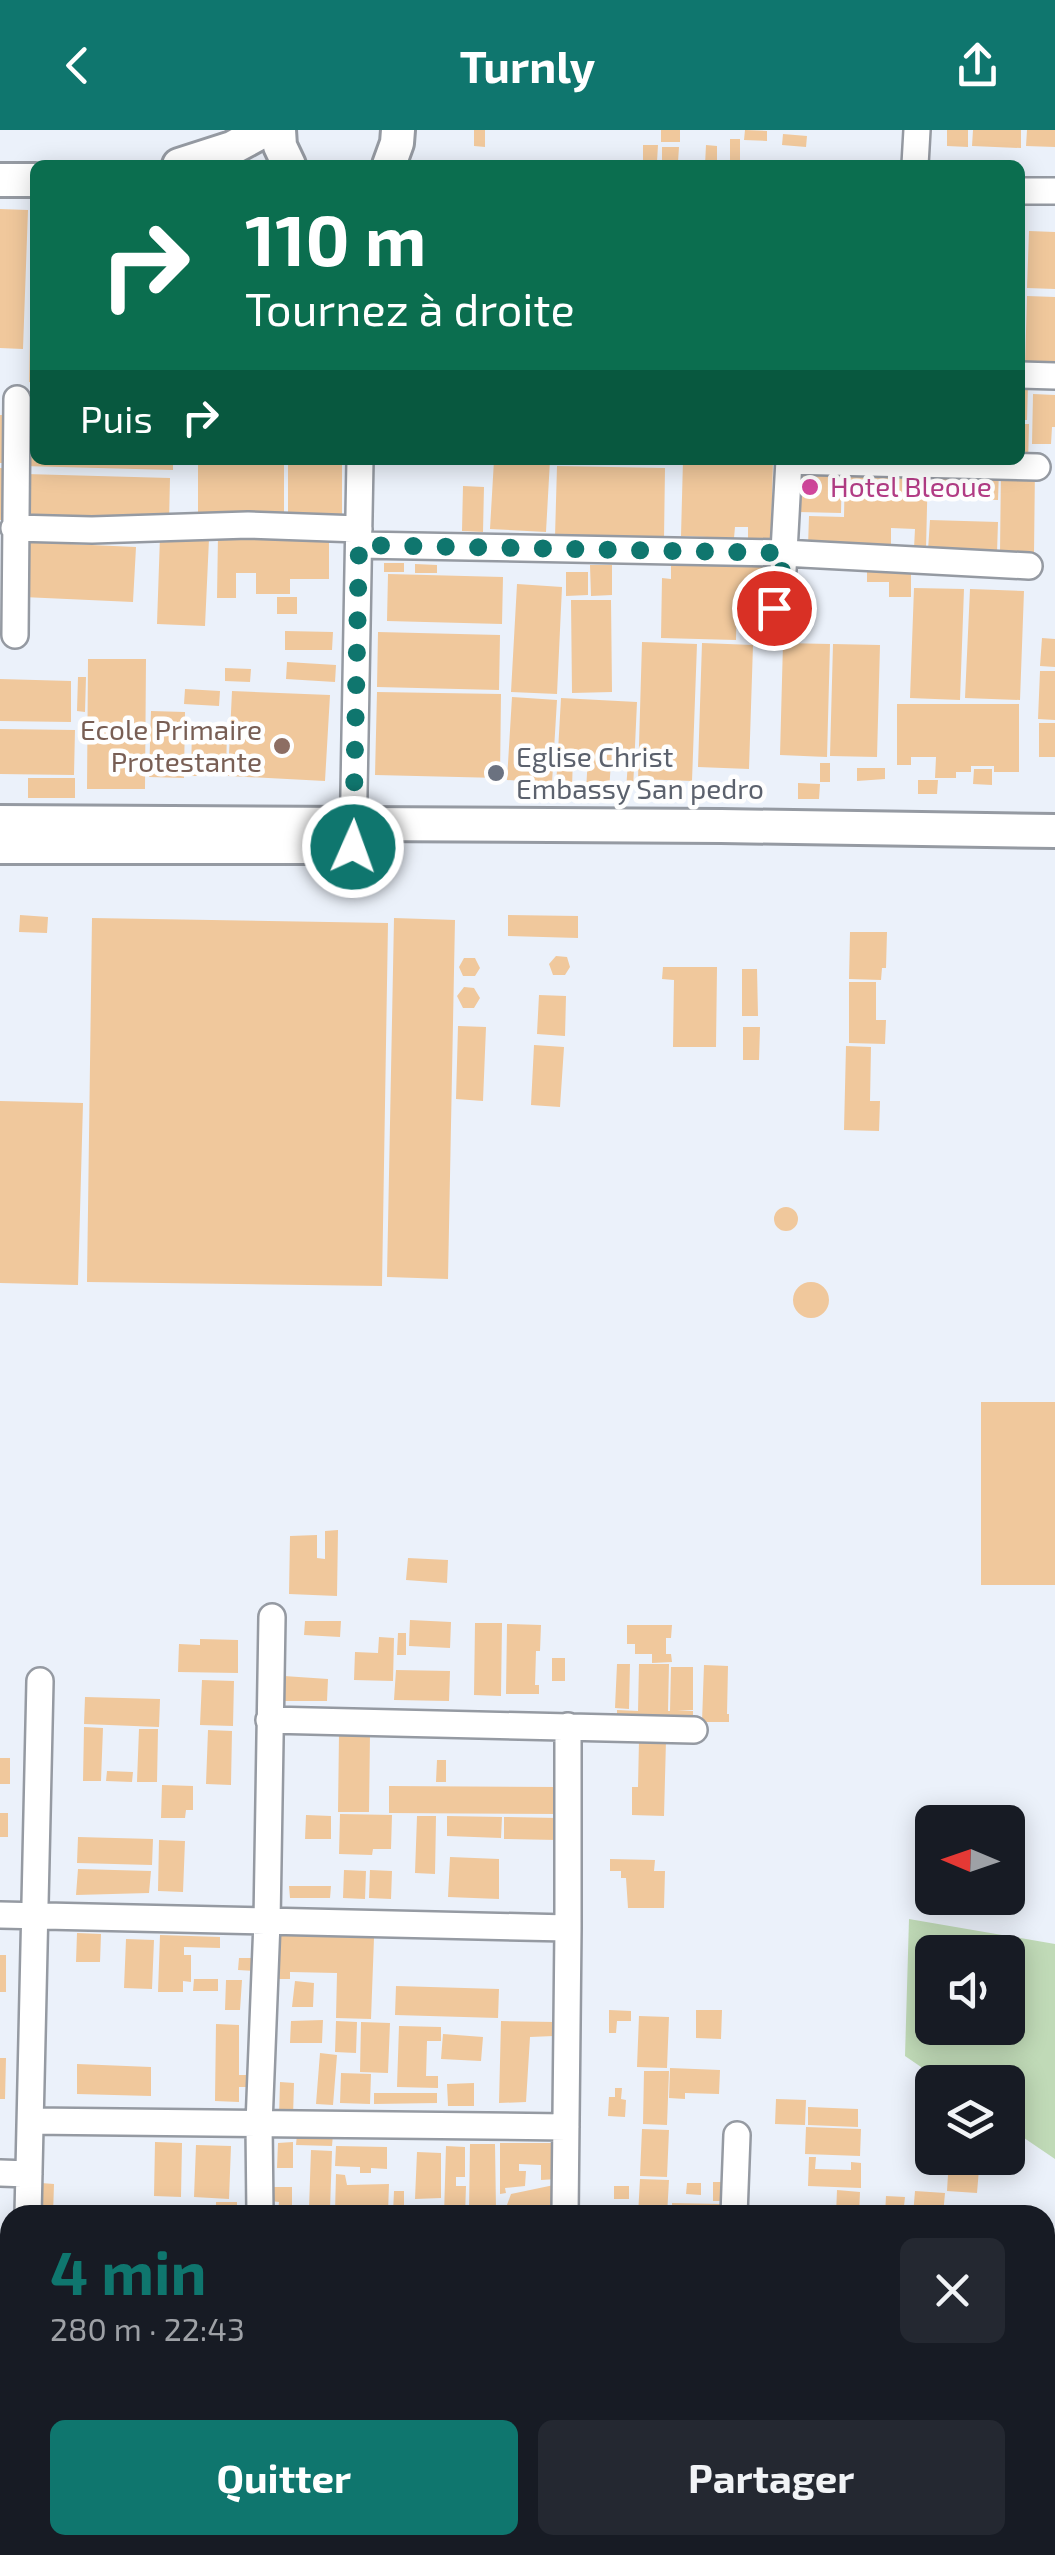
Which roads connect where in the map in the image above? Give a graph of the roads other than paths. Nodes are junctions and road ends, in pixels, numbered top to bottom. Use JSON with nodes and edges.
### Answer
{"nodes":[{"id":1,"x":265,"y":130,"type":"edge"},
{"id":2,"x":279,"y":130,"type":"edge"},
{"id":3,"x":916,"y":130,"type":"edge"},
{"id":4,"x":195,"y":160,"type":"edge"},
{"id":5,"x":287,"y":160,"type":"edge"},
{"id":6,"x":915,"y":160,"type":"edge"},
{"id":7,"x":0,"y":180,"type":"edge"},
{"id":8,"x":30,"y":180,"type":"edge"},
{"id":9,"x":1025,"y":191,"type":"edge"},
{"id":10,"x":1055,"y":191,"type":"edge"},
{"id":11,"x":1025,"y":375,"type":"edge"},
{"id":12,"x":1055,"y":376,"type":"edge"},
{"id":13,"x":17,"y":399,"type":"edge"},
{"id":14,"x":360,"y":465,"type":"edge"},
{"id":15,"x":788,"y":465,"type":"edge"},
{"id":16,"x":954,"y":465,"type":"edge"},
{"id":17,"x":1037,"y":467,"type":"dead end"},
{"id":18,"x":14,"y":528,"type":"junction"},
{"id":19,"x":359,"y":537,"type":"junction"},
{"id":20,"x":784,"y":553,"type":"junction"},
{"id":21,"x":1028,"y":566,"type":"dead end"},
{"id":22,"x":769,"y":628,"type":"dead end"},
{"id":23,"x":14,"y":635,"type":"dead end"},
{"id":24,"x":0,"y":822,"type":"edge"},
{"id":25,"x":1055,"y":832,"type":"edge"},
{"id":26,"x":354,"y":836,"type":"junction"},
{"id":27,"x":0,"y":847,"type":"edge"},
{"id":28,"x":1055,"y":850,"type":"edge"},
{"id":29,"x":272,"y":1617,"type":"dead end"},
{"id":30,"x":40,"y":1681,"type":"dead end"},
{"id":31,"x":269,"y":1720,"type":"junction"},
{"id":32,"x":568,"y":1726,"type":"junction"},
{"id":33,"x":694,"y":1730,"type":"dead end"},
{"id":34,"x":0,"y":1914,"type":"edge"},
{"id":35,"x":36,"y":1916,"type":"junction"},
{"id":36,"x":267,"y":1922,"type":"junction"},
{"id":37,"x":568,"y":1928,"type":"junction"},
{"id":38,"x":31,"y":2121,"type":"junction"},
{"id":39,"x":259,"y":2124,"type":"junction"},
{"id":40,"x":566,"y":2126,"type":"junction"},
{"id":41,"x":737,"y":2135,"type":"dead end"},
{"id":42,"x":0,"y":2174,"type":"edge"},
{"id":43,"x":30,"y":2174,"type":"junction"},
{"id":44,"x":28,"y":2205,"type":"edge"},
{"id":45,"x":260,"y":2205,"type":"edge"},
{"id":46,"x":564,"y":2205,"type":"edge"},
{"id":47,"x":734,"y":2205,"type":"edge"}],
"edges":[{"from":1,"to":4,"type":"main road"},
{"from":2,"to":5,"type":"main road"},
{"from":3,"to":6,"type":"street"},
{"from":7,"to":8,"type":"main road"},
{"from":9,"to":10,"type":"street"},
{"from":11,"to":12,"type":"street"},
{"from":13,"to":18,"type":"street"},
{"from":14,"to":19,"type":"street"},
{"from":15,"to":20,"type":"street"},
{"from":16,"to":17,"type":"street"},
{"from":18,"to":19,"type":"street"},
{"from":18,"to":23,"type":"street"},
{"from":19,"to":20,"type":"street"},
{"from":19,"to":26,"type":"street"},
{"from":20,"to":21,"type":"street"},
{"from":20,"to":22,"type":"street"},
{"from":24,"to":26,"type":"main road"},
{"from":25,"to":26,"type":"main road"},
{"from":26,"to":27,"type":"main road"},
{"from":26,"to":28,"type":"main road"},
{"from":29,"to":31,"type":"street"},
{"from":30,"to":35,"type":"street"},
{"from":31,"to":32,"type":"street"},
{"from":31,"to":36,"type":"street"},
{"from":32,"to":33,"type":"street"},
{"from":32,"to":37,"type":"street"},
{"from":34,"to":35,"type":"street"},
{"from":35,"to":36,"type":"street"},
{"from":35,"to":38,"type":"street"},
{"from":36,"to":37,"type":"street"},
{"from":36,"to":39,"type":"street"},
{"from":37,"to":40,"type":"street"},
{"from":38,"to":39,"type":"street"},
{"from":38,"to":43,"type":"street"},
{"from":39,"to":40,"type":"street"},
{"from":39,"to":45,"type":"street"},
{"from":40,"to":46,"type":"street"},
{"from":41,"to":47,"type":"street"},
{"from":42,"to":43,"type":"street"},
{"from":43,"to":44,"type":"street"}]}
